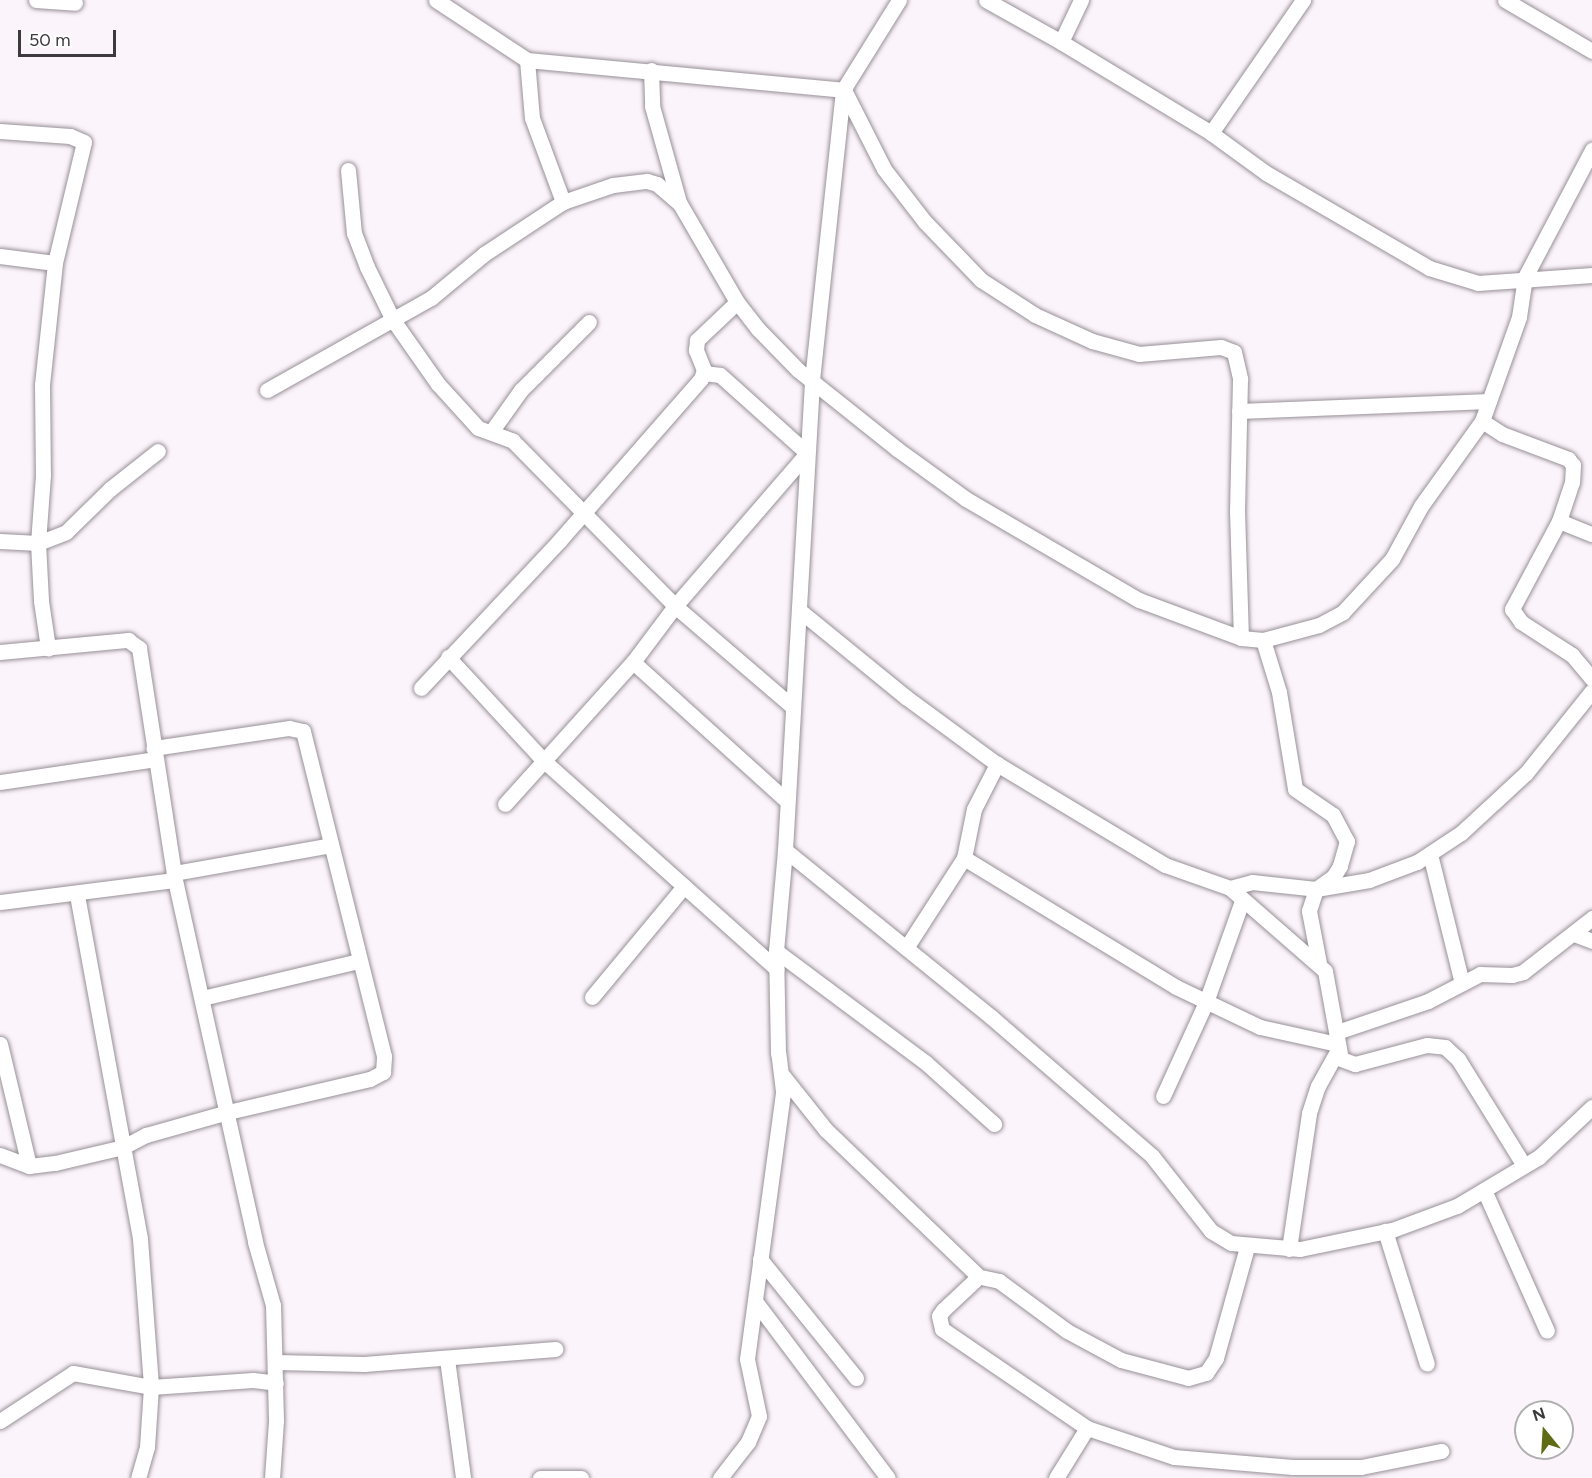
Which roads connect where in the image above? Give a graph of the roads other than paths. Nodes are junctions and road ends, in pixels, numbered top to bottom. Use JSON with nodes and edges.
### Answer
{"nodes":[{"id":1,"x":36,"y":0,"type":"edge"},
{"id":2,"x":436,"y":0,"type":"edge"},
{"id":3,"x":899,"y":0,"type":"edge"},
{"id":4,"x":986,"y":0,"type":"edge"},
{"id":5,"x":1081,"y":0,"type":"edge"},
{"id":6,"x":1303,"y":0,"type":"edge"},
{"id":7,"x":1505,"y":0,"type":"edge"},
{"id":8,"x":75,"y":3,"type":"dead end"},
{"id":9,"x":1062,"y":42,"type":"junction"},
{"id":10,"x":1592,"y":51,"type":"edge"},
{"id":11,"x":528,"y":60,"type":"junction"},
{"id":12,"x":651,"y":70,"type":"junction"},
{"id":13,"x":843,"y":90,"type":"junction"},
{"id":14,"x":0,"y":131,"type":"edge"},
{"id":15,"x":1211,"y":133,"type":"junction"},
{"id":16,"x":1592,"y":150,"type":"edge"},
{"id":17,"x":348,"y":170,"type":"dead end"},
{"id":18,"x":563,"y":202,"type":"junction"},
{"id":19,"x":680,"y":204,"type":"junction"},
{"id":20,"x":0,"y":256,"type":"edge"},
{"id":21,"x":55,"y":262,"type":"junction"},
{"id":22,"x":1592,"y":275,"type":"edge"},
{"id":23,"x":1525,"y":277,"type":"junction"},
{"id":24,"x":737,"y":302,"type":"junction"},
{"id":25,"x":393,"y":320,"type":"junction"},
{"id":26,"x":589,"y":322,"type":"dead end"},
{"id":27,"x":704,"y":374,"type":"junction"},
{"id":28,"x":812,"y":380,"type":"junction"},
{"id":29,"x":267,"y":390,"type":"dead end"},
{"id":30,"x":1489,"y":401,"type":"junction"},
{"id":31,"x":1239,"y":411,"type":"junction"},
{"id":32,"x":1482,"y":421,"type":"junction"},
{"id":33,"x":491,"y":432,"type":"junction"},
{"id":34,"x":158,"y":451,"type":"dead end"},
{"id":35,"x":807,"y":453,"type":"junction"},
{"id":36,"x":583,"y":514,"type":"junction"},
{"id":37,"x":1559,"y":521,"type":"junction"},
{"id":38,"x":1592,"y":534,"type":"edge"},
{"id":39,"x":0,"y":541,"type":"edge"},
{"id":40,"x":38,"y":543,"type":"junction"},
{"id":41,"x":675,"y":606,"type":"junction"},
{"id":42,"x":800,"y":610,"type":"junction"},
{"id":43,"x":1241,"y":638,"type":"junction"},
{"id":44,"x":1263,"y":640,"type":"junction"},
{"id":45,"x":48,"y":648,"type":"junction"},
{"id":46,"x":0,"y":652,"type":"edge"},
{"id":47,"x":448,"y":657,"type":"junction"},
{"id":48,"x":633,"y":662,"type":"junction"},
{"id":49,"x":1592,"y":679,"type":"edge"},
{"id":50,"x":421,"y":688,"type":"dead end"},
{"id":51,"x":1592,"y":691,"type":"edge"},
{"id":52,"x":793,"y":707,"type":"junction"},
{"id":53,"x":154,"y":753,"type":"junction"},
{"id":54,"x":544,"y":761,"type":"junction"},
{"id":55,"x":997,"y":764,"type":"junction"},
{"id":56,"x":0,"y":782,"type":"edge"},
{"id":57,"x":787,"y":801,"type":"junction"},
{"id":58,"x":505,"y":804,"type":"dead end"},
{"id":59,"x":331,"y":845,"type":"junction"},
{"id":60,"x":785,"y":850,"type":"junction"},
{"id":61,"x":1430,"y":854,"type":"junction"},
{"id":62,"x":964,"y":858,"type":"junction"},
{"id":63,"x":174,"y":876,"type":"junction"},
{"id":64,"x":684,"y":886,"type":"junction"},
{"id":65,"x":1230,"y":888,"type":"junction"},
{"id":66,"x":1316,"y":889,"type":"junction"},
{"id":67,"x":77,"y":895,"type":"junction"},
{"id":68,"x":1242,"y":901,"type":"junction"},
{"id":69,"x":0,"y":902,"type":"edge"},
{"id":70,"x":1592,"y":918,"type":"edge"},
{"id":71,"x":1574,"y":934,"type":"junction"},
{"id":72,"x":1592,"y":941,"type":"edge"},
{"id":73,"x":906,"y":948,"type":"junction"},
{"id":74,"x":776,"y":951,"type":"junction"},
{"id":75,"x":359,"y":961,"type":"junction"},
{"id":76,"x":1319,"y":963,"type":"junction"},
{"id":77,"x":777,"y":969,"type":"junction"},
{"id":78,"x":1462,"y":983,"type":"junction"},
{"id":79,"x":592,"y":997,"type":"dead end"},
{"id":80,"x":202,"y":998,"type":"junction"},
{"id":81,"x":1206,"y":1002,"type":"junction"},
{"id":82,"x":1337,"y":1042,"type":"junction"},
{"id":83,"x":0,"y":1044,"type":"edge"},
{"id":84,"x":781,"y":1074,"type":"junction"},
{"id":85,"x":1163,"y":1096,"type":"dead end"},
{"id":86,"x":1592,"y":1107,"type":"edge"},
{"id":87,"x":228,"y":1112,"type":"junction"},
{"id":88,"x":994,"y":1124,"type":"dead end"},
{"id":89,"x":123,"y":1147,"type":"junction"},
{"id":90,"x":0,"y":1155,"type":"edge"},
{"id":91,"x":1523,"y":1164,"type":"junction"},
{"id":92,"x":28,"y":1166,"type":"junction"},
{"id":93,"x":1484,"y":1190,"type":"junction"},
{"id":94,"x":1385,"y":1231,"type":"junction"},
{"id":95,"x":1247,"y":1247,"type":"junction"},
{"id":96,"x":1289,"y":1249,"type":"junction"},
{"id":97,"x":760,"y":1259,"type":"junction"},
{"id":98,"x":976,"y":1276,"type":"junction"},
{"id":99,"x":755,"y":1301,"type":"junction"},
{"id":100,"x":1547,"y":1331,"type":"dead end"},
{"id":101,"x":555,"y":1348,"type":"dead end"},
{"id":102,"x":447,"y":1359,"type":"junction"},
{"id":103,"x":276,"y":1362,"type":"junction"},
{"id":104,"x":1427,"y":1364,"type":"dead end"},
{"id":105,"x":856,"y":1378,"type":"dead end"},
{"id":106,"x":276,"y":1383,"type":"junction"},
{"id":107,"x":151,"y":1388,"type":"junction"},
{"id":108,"x":1,"y":1417,"type":"edge"},
{"id":109,"x":1087,"y":1428,"type":"junction"},
{"id":110,"x":1441,"y":1451,"type":"dead end"},
{"id":111,"x":1251,"y":1471,"type":"edge"},
{"id":112,"x":138,"y":1478,"type":"edge"},
{"id":113,"x":272,"y":1478,"type":"edge"},
{"id":114,"x":463,"y":1478,"type":"edge"},
{"id":115,"x":540,"y":1478,"type":"edge"},
{"id":116,"x":581,"y":1478,"type":"edge"},
{"id":117,"x":720,"y":1478,"type":"edge"},
{"id":118,"x":888,"y":1478,"type":"edge"},
{"id":119,"x":1056,"y":1478,"type":"edge"}],
"edges":[{"from":1,"to":8,"type":"street"},
{"from":2,"to":11,"type":"street"},
{"from":3,"to":13,"type":"street"},
{"from":4,"to":9,"type":"street"},
{"from":5,"to":9,"type":"street"},
{"from":6,"to":15,"type":"street"},
{"from":7,"to":10,"type":"street"},
{"from":9,"to":15,"type":"street"},
{"from":11,"to":12,"type":"street"},
{"from":11,"to":18,"type":"street"},
{"from":12,"to":13,"type":"street"},
{"from":12,"to":19,"type":"street"},
{"from":13,"to":28,"type":"street"},
{"from":13,"to":31,"type":"street"},
{"from":14,"to":21,"type":"street"},
{"from":15,"to":23,"type":"street"},
{"from":16,"to":23,"type":"street"},
{"from":17,"to":25,"type":"street"},
{"from":18,"to":19,"type":"street"},
{"from":18,"to":25,"type":"street"},
{"from":19,"to":24,"type":"street"},
{"from":20,"to":21,"type":"street"},
{"from":21,"to":40,"type":"street"},
{"from":22,"to":23,"type":"street"},
{"from":23,"to":30,"type":"street"},
{"from":24,"to":27,"type":"street"},
{"from":24,"to":28,"type":"street"},
{"from":25,"to":29,"type":"street"},
{"from":25,"to":33,"type":"street"},
{"from":26,"to":33,"type":"street"},
{"from":27,"to":35,"type":"street"},
{"from":27,"to":36,"type":"street"},
{"from":28,"to":35,"type":"street"},
{"from":28,"to":43,"type":"street"},
{"from":30,"to":31,"type":"street"},
{"from":30,"to":32,"type":"street"},
{"from":31,"to":43,"type":"street"},
{"from":32,"to":37,"type":"street"},
{"from":32,"to":44,"type":"street"},
{"from":33,"to":36,"type":"street"},
{"from":34,"to":40,"type":"street"},
{"from":35,"to":41,"type":"street"},
{"from":35,"to":42,"type":"street"},
{"from":36,"to":41,"type":"street"},
{"from":36,"to":47,"type":"street"},
{"from":37,"to":38,"type":"street"},
{"from":37,"to":49,"type":"street"},
{"from":39,"to":40,"type":"street"},
{"from":40,"to":45,"type":"street"},
{"from":41,"to":48,"type":"street"},
{"from":41,"to":52,"type":"street"},
{"from":42,"to":52,"type":"street"},
{"from":42,"to":55,"type":"street"},
{"from":43,"to":44,"type":"street"},
{"from":44,"to":66,"type":"street"},
{"from":45,"to":46,"type":"street"},
{"from":45,"to":53,"type":"street"},
{"from":47,"to":50,"type":"street"},
{"from":47,"to":54,"type":"street"},
{"from":48,"to":54,"type":"street"},
{"from":48,"to":57,"type":"street"},
{"from":51,"to":61,"type":"street"},
{"from":52,"to":57,"type":"street"},
{"from":53,"to":56,"type":"street"},
{"from":53,"to":59,"type":"street"},
{"from":53,"to":63,"type":"street"},
{"from":54,"to":58,"type":"street"},
{"from":54,"to":64,"type":"street"},
{"from":55,"to":62,"type":"street"},
{"from":55,"to":65,"type":"street"},
{"from":57,"to":60,"type":"street"},
{"from":59,"to":63,"type":"street"},
{"from":59,"to":75,"type":"street"},
{"from":60,"to":73,"type":"street"},
{"from":60,"to":74,"type":"street"},
{"from":61,"to":66,"type":"street"},
{"from":61,"to":78,"type":"street"},
{"from":62,"to":73,"type":"street"},
{"from":62,"to":81,"type":"street"},
{"from":63,"to":67,"type":"street"},
{"from":63,"to":80,"type":"street"},
{"from":64,"to":77,"type":"street"},
{"from":64,"to":79,"type":"street"},
{"from":65,"to":66,"type":"street"},
{"from":65,"to":68,"type":"street"},
{"from":66,"to":76,"type":"street"},
{"from":67,"to":69,"type":"street"},
{"from":67,"to":89,"type":"street"},
{"from":68,"to":76,"type":"street"},
{"from":68,"to":81,"type":"street"},
{"from":70,"to":71,"type":"street"},
{"from":71,"to":72,"type":"street"},
{"from":71,"to":78,"type":"street"},
{"from":73,"to":95,"type":"street"},
{"from":74,"to":77,"type":"street"},
{"from":74,"to":88,"type":"street"},
{"from":75,"to":80,"type":"street"},
{"from":75,"to":87,"type":"street"},
{"from":76,"to":82,"type":"street"},
{"from":77,"to":84,"type":"street"},
{"from":78,"to":82,"type":"street"},
{"from":80,"to":87,"type":"street"},
{"from":81,"to":82,"type":"street"},
{"from":81,"to":85,"type":"street"},
{"from":82,"to":91,"type":"street"},
{"from":82,"to":96,"type":"street"},
{"from":83,"to":92,"type":"street"},
{"from":84,"to":97,"type":"street"},
{"from":84,"to":98,"type":"street"},
{"from":86,"to":91,"type":"street"},
{"from":87,"to":89,"type":"street"},
{"from":87,"to":103,"type":"street"},
{"from":89,"to":92,"type":"street"},
{"from":89,"to":107,"type":"street"},
{"from":90,"to":92,"type":"street"},
{"from":91,"to":93,"type":"street"},
{"from":93,"to":94,"type":"street"},
{"from":93,"to":100,"type":"street"},
{"from":94,"to":96,"type":"street"},
{"from":94,"to":104,"type":"street"},
{"from":95,"to":96,"type":"street"},
{"from":95,"to":98,"type":"street"},
{"from":97,"to":99,"type":"street"},
{"from":97,"to":105,"type":"street"},
{"from":98,"to":109,"type":"street"},
{"from":99,"to":117,"type":"street"},
{"from":99,"to":118,"type":"street"},
{"from":101,"to":102,"type":"street"},
{"from":102,"to":103,"type":"street"},
{"from":102,"to":114,"type":"street"},
{"from":103,"to":106,"type":"street"},
{"from":106,"to":107,"type":"street"},
{"from":106,"to":113,"type":"street"},
{"from":107,"to":108,"type":"street"},
{"from":107,"to":112,"type":"street"},
{"from":109,"to":111,"type":"street"},
{"from":109,"to":119,"type":"street"},
{"from":110,"to":111,"type":"street"},
{"from":115,"to":116,"type":"street"}]}
